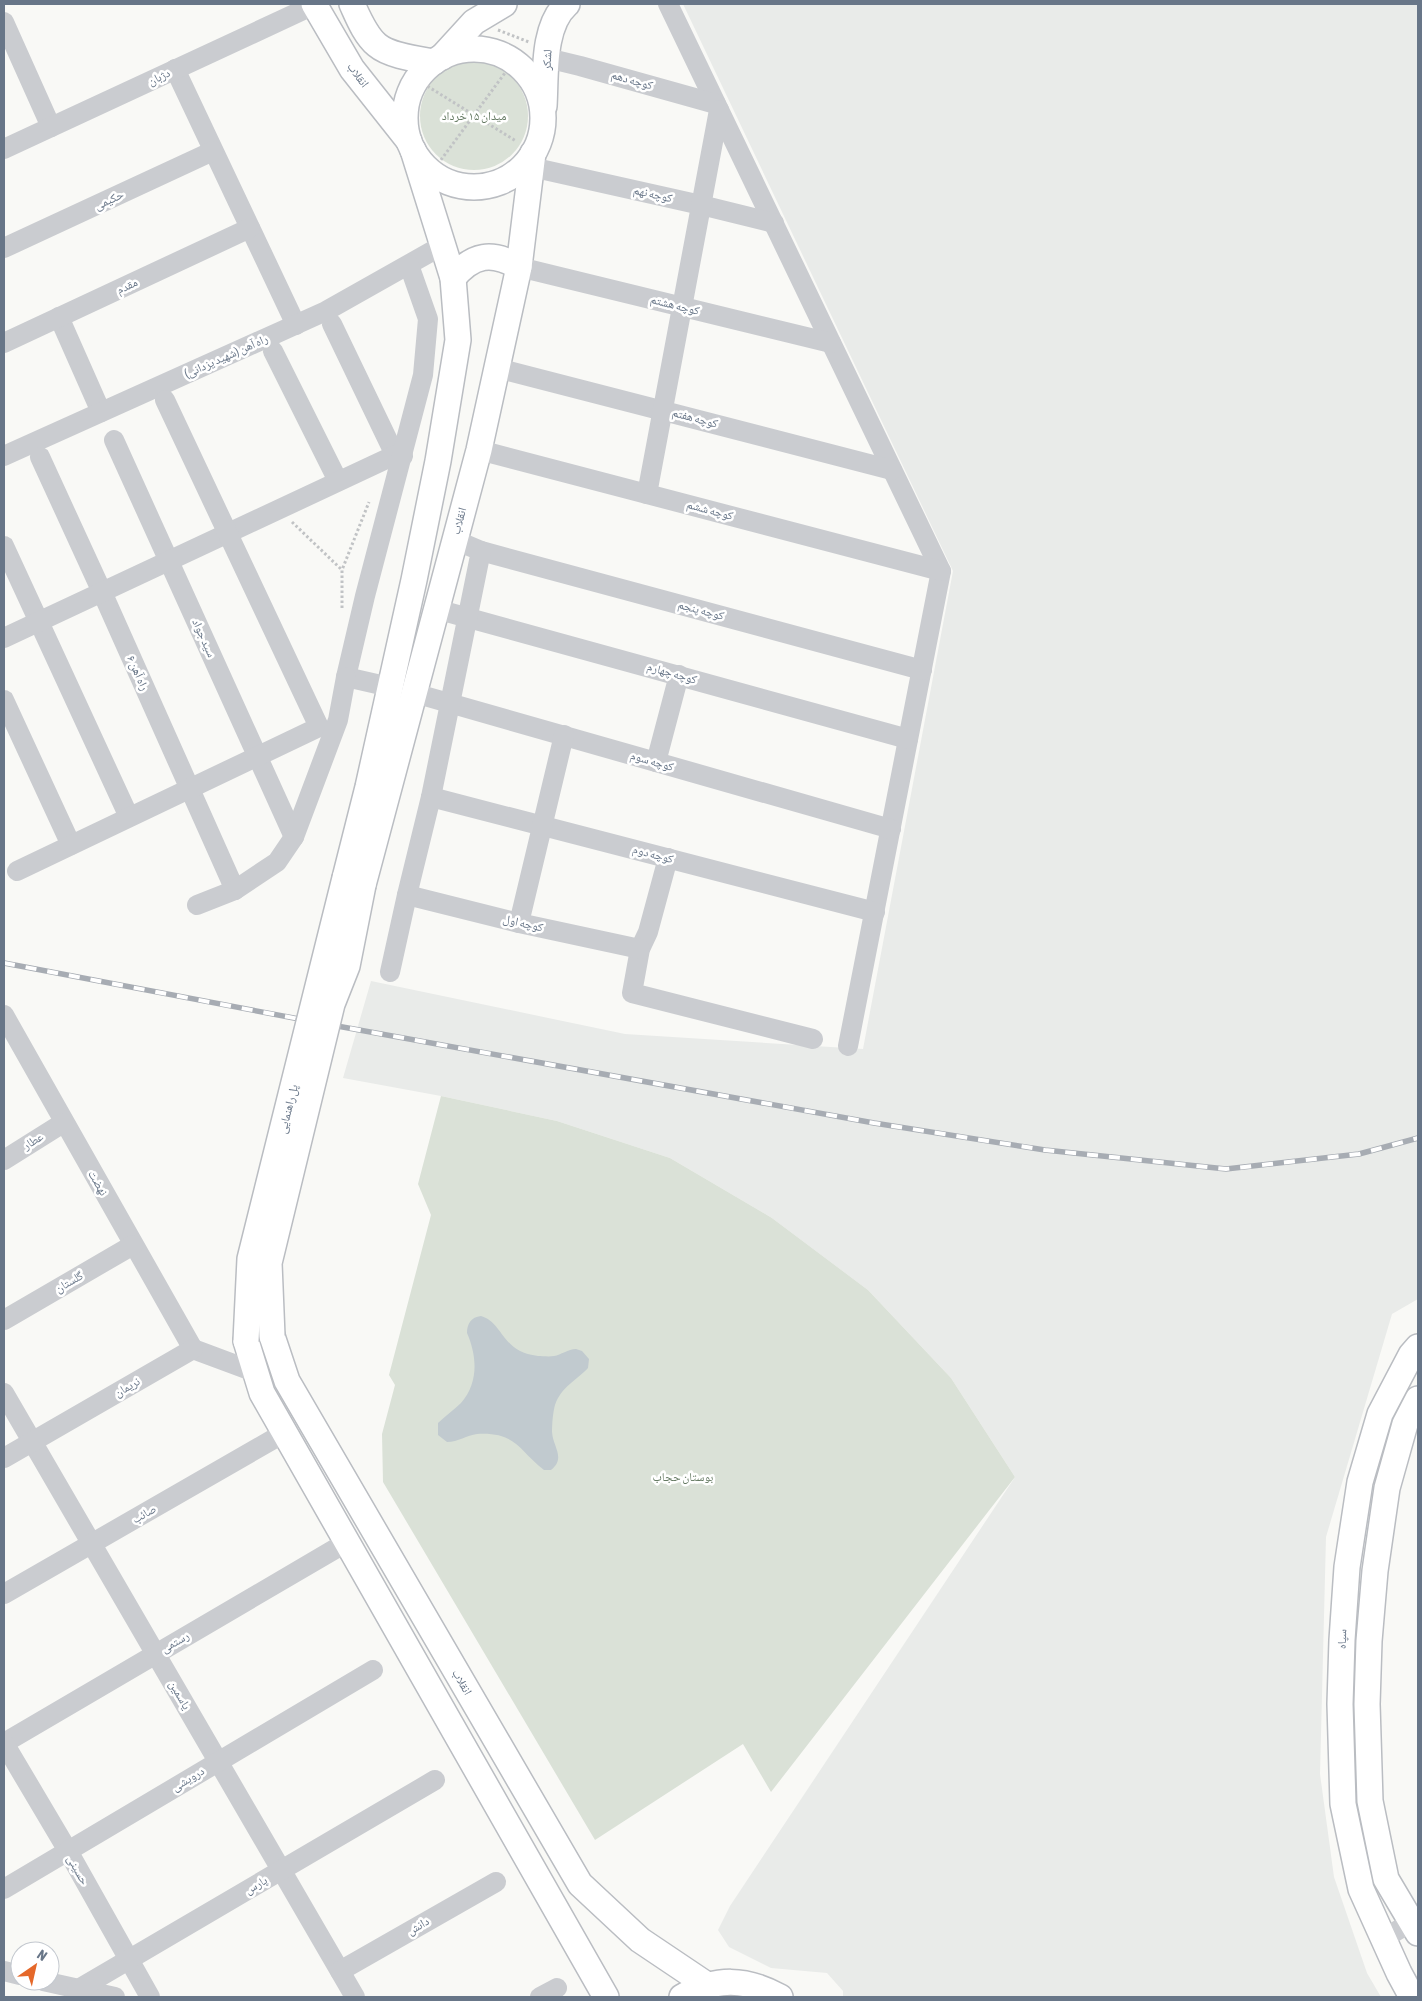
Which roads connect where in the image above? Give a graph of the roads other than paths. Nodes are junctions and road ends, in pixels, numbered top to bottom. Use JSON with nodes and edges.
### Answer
{"nodes":[{"id":1,"x":314,"y":4,"type":"edge"},
{"id":2,"x":352,"y":4,"type":"edge"},
{"id":3,"x":504,"y":4,"type":"edge"},
{"id":4,"x":567,"y":4,"type":"edge"},
{"id":5,"x":668,"y":4,"type":"edge"},
{"id":6,"x":4,"y":22,"type":"edge"},
{"id":7,"x":547,"y":54,"type":"junction"},
{"id":8,"x":438,"y":60,"type":"junction"},
{"id":9,"x":175,"y":69,"type":"junction"},
{"id":10,"x":718,"y":107,"type":"junction"},
{"id":11,"x":543,"y":121,"type":"junction"},
{"id":12,"x":52,"y":127,"type":"junction"},
{"id":13,"x":5,"y":145,"type":"edge"},
{"id":14,"x":411,"y":145,"type":"junction"},
{"id":15,"x":213,"y":151,"type":"junction"},
{"id":16,"x":527,"y":154,"type":"junction"},
{"id":17,"x":701,"y":205,"type":"junction"},
{"id":18,"x":774,"y":223,"type":"junction"},
{"id":19,"x":250,"y":228,"type":"junction"},
{"id":20,"x":443,"y":245,"type":"junction"},
{"id":21,"x":4,"y":248,"type":"edge"},
{"id":22,"x":408,"y":265,"type":"junction"},
{"id":23,"x":519,"y":267,"type":"junction"},
{"id":24,"x":453,"y":278,"type":"junction"},
{"id":25,"x":682,"y":307,"type":"junction"},
{"id":26,"x":59,"y":318,"type":"junction"},
{"id":27,"x":332,"y":324,"type":"dead end"},
{"id":28,"x":296,"y":325,"type":"junction"},
{"id":29,"x":4,"y":343,"type":"edge"},
{"id":30,"x":832,"y":344,"type":"junction"},
{"id":31,"x":273,"y":351,"type":"dead end"},
{"id":32,"x":497,"y":368,"type":"junction"},
{"id":33,"x":165,"y":400,"type":"dead end"},
{"id":34,"x":663,"y":410,"type":"junction"},
{"id":35,"x":101,"y":412,"type":"junction"},
{"id":36,"x":114,"y":440,"type":"dead end"},
{"id":37,"x":478,"y":450,"type":"junction"},
{"id":38,"x":399,"y":455,"type":"junction"},
{"id":39,"x":4,"y":456,"type":"edge"},
{"id":40,"x":40,"y":458,"type":"dead end"},
{"id":41,"x":892,"y":470,"type":"junction"},
{"id":42,"x":338,"y":481,"type":"junction"},
{"id":43,"x":648,"y":494,"type":"junction"},
{"id":44,"x":228,"y":533,"type":"junction"},
{"id":45,"x":454,"y":540,"type":"junction"},
{"id":46,"x":4,"y":547,"type":"edge"},
{"id":47,"x":481,"y":551,"type":"junction"},
{"id":48,"x":169,"y":561,"type":"junction"},
{"id":49,"x":941,"y":571,"type":"junction"},
{"id":50,"x":102,"y":592,"type":"junction"},
{"id":51,"x":436,"y":609,"type":"junction"},
{"id":52,"x":468,"y":616,"type":"junction"},
{"id":53,"x":39,"y":622,"type":"junction"},
{"id":54,"x":4,"y":638,"type":"edge"},
{"id":55,"x":922,"y":670,"type":"junction"},
{"id":56,"x":679,"y":675,"type":"junction"},
{"id":57,"x":346,"y":677,"type":"junction"},
{"id":58,"x":402,"y":690,"type":"junction"},
{"id":59,"x":4,"y":700,"type":"edge"},
{"id":60,"x":451,"y":703,"type":"junction"},
{"id":61,"x":564,"y":736,"type":"junction"},
{"id":62,"x":908,"y":739,"type":"junction"},
{"id":63,"x":258,"y":756,"type":"junction"},
{"id":64,"x":656,"y":762,"type":"junction"},
{"id":65,"x":190,"y":789,"type":"junction"},
{"id":66,"x":431,"y":797,"type":"junction"},
{"id":67,"x":129,"y":818,"type":"junction"},
{"id":68,"x":542,"y":825,"type":"junction"},
{"id":69,"x":891,"y":829,"type":"junction"},
{"id":70,"x":294,"y":837,"type":"junction"},
{"id":71,"x":71,"y":845,"type":"junction"},
{"id":72,"x":668,"y":858,"type":"junction"},
{"id":73,"x":17,"y":871,"type":"dead end"},
{"id":74,"x":354,"y":881,"type":"junction"},
{"id":75,"x":235,"y":890,"type":"junction"},
{"id":76,"x":407,"y":895,"type":"junction"},
{"id":77,"x":197,"y":905,"type":"dead end"},
{"id":78,"x":874,"y":912,"type":"junction"},
{"id":79,"x":519,"y":923,"type":"junction"},
{"id":80,"x":640,"y":949,"type":"junction"},
{"id":81,"x":390,"y":972,"type":"dead end"},
{"id":82,"x":4,"y":1016,"type":"edge"},
{"id":83,"x":813,"y":1039,"type":"dead end"},
{"id":84,"x":848,"y":1046,"type":"dead end"},
{"id":85,"x":63,"y":1123,"type":"junction"},
{"id":86,"x":4,"y":1160,"type":"edge"},
{"id":87,"x":133,"y":1245,"type":"junction"},
{"id":88,"x":4,"y":1320,"type":"edge"},
{"id":89,"x":272,"y":1336,"type":"joint"},
{"id":90,"x":1418,"y":1347,"type":"edge"},
{"id":91,"x":193,"y":1349,"type":"junction"},
{"id":92,"x":255,"y":1372,"type":"junction"},
{"id":93,"x":4,"y":1393,"type":"edge"},
{"id":94,"x":1418,"y":1400,"type":"edge"},
{"id":95,"x":284,"y":1433,"type":"junction"},
{"id":96,"x":32,"y":1441,"type":"junction"},
{"id":97,"x":4,"y":1458,"type":"edge"},
{"id":98,"x":347,"y":1542,"type":"junction"},
{"id":99,"x":92,"y":1544,"type":"junction"},
{"id":100,"x":4,"y":1594,"type":"edge"},
{"id":101,"x":155,"y":1654,"type":"junction"},
{"id":102,"x":373,"y":1670,"type":"dead end"},
{"id":103,"x":4,"y":1743,"type":"edge"},
{"id":104,"x":218,"y":1762,"type":"junction"},
{"id":105,"x":435,"y":1780,"type":"dead end"},
{"id":106,"x":68,"y":1851,"type":"junction"},
{"id":107,"x":281,"y":1870,"type":"junction"},
{"id":108,"x":496,"y":1882,"type":"dead end"},
{"id":109,"x":4,"y":1889,"type":"edge"},
{"id":110,"x":1416,"y":1925,"type":"edge"},
{"id":111,"x":1383,"y":1939,"type":"junction"},
{"id":112,"x":128,"y":1960,"type":"junction"},
{"id":113,"x":340,"y":1971,"type":"junction"},
{"id":114,"x":707,"y":1985,"type":"junction"},
{"id":115,"x":60,"y":1987,"type":"edge"},
{"id":116,"x":79,"y":1994,"type":"edge"},
{"id":117,"x":114,"y":1997,"type":"edge"},
{"id":118,"x":150,"y":1997,"type":"edge"},
{"id":119,"x":356,"y":1997,"type":"edge"},
{"id":120,"x":606,"y":1997,"type":"edge"},
{"id":121,"x":682,"y":1997,"type":"edge"},
{"id":122,"x":780,"y":1997,"type":"edge"},
{"id":123,"x":1412,"y":1997,"type":"edge"}],
"edges":[{"from":1,"to":9,"type":"street","name":"دژبان"},
{"from":1,"to":14,"type":"main road","name":"انقلاب"},
{"from":2,"to":8,"type":"main road"},
{"from":3,"to":8,"type":"main road"},
{"from":4,"to":7,"type":"main road","name":"لشکر"},
{"from":5,"to":10,"type":"street"},
{"from":6,"to":12,"type":"street"},
{"from":7,"to":10,"type":"street","name":"کوچه دهم"},
{"from":7,"to":11,"type":"main road","name":"لشکر"},
{"from":8,"to":11,"type":"main road"},
{"from":8,"to":14,"type":"main road"},
{"from":9,"to":12,"type":"street","name":"دژبان"},
{"from":9,"to":15,"type":"street"},
{"from":10,"to":17,"type":"street"},
{"from":10,"to":18,"type":"street"},
{"from":11,"to":16,"type":"main road"},
{"from":12,"to":13,"type":"street","name":"دژبان"},
{"from":14,"to":16,"type":"main road"},
{"from":14,"to":20,"type":"main road","name":"انقلاب"},
{"from":15,"to":19,"type":"street"},
{"from":15,"to":21,"type":"street","name":"حکیمی"},
{"from":16,"to":17,"type":"street","name":"کوچه نهم"},
{"from":16,"to":23,"type":"main road","name":"انقلاب"},
{"from":17,"to":18,"type":"street","name":"کوچه نهم"},
{"from":17,"to":25,"type":"street"},
{"from":18,"to":30,"type":"street"},
{"from":19,"to":26,"type":"street","name":"مقدم"},
{"from":19,"to":28,"type":"street"},
{"from":20,"to":22,"type":"street","name":"راه آهن (شهید یزدانی)"},
{"from":20,"to":24,"type":"main road","name":"انقلاب"},
{"from":22,"to":28,"type":"street","name":"راه آهن (شهید یزدانی)"},
{"from":22,"to":38,"type":"street"},
{"from":23,"to":24,"type":"main road"},
{"from":23,"to":25,"type":"street","name":"کوچه هشتم"},
{"from":23,"to":32,"type":"main road","name":"انقلاب"},
{"from":24,"to":58,"type":"main road","name":"انقلاب"},
{"from":25,"to":30,"type":"street","name":"کوچه هشتم"},
{"from":25,"to":34,"type":"street"},
{"from":26,"to":29,"type":"street","name":"مقدم"},
{"from":26,"to":35,"type":"street"},
{"from":27,"to":38,"type":"street"},
{"from":28,"to":35,"type":"street","name":"راه آهن (شهید یزدانی)"},
{"from":30,"to":41,"type":"street"},
{"from":31,"to":42,"type":"street"},
{"from":32,"to":34,"type":"street","name":"کوچه هفتم"},
{"from":32,"to":37,"type":"main road","name":"انقلاب"},
{"from":33,"to":44,"type":"street"},
{"from":34,"to":41,"type":"street","name":"کوچه هفتم"},
{"from":34,"to":43,"type":"street"},
{"from":35,"to":39,"type":"street","name":"راه آهن (شهید یزدانی)"},
{"from":36,"to":48,"type":"street","name":"سید جواد"},
{"from":37,"to":43,"type":"street","name":"کوچه ششم"},
{"from":37,"to":45,"type":"main road","name":"انقلاب"},
{"from":38,"to":42,"type":"street"},
{"from":38,"to":57,"type":"street"},
{"from":40,"to":50,"type":"street","name":"راه آهن ۶"},
{"from":41,"to":49,"type":"street"},
{"from":42,"to":44,"type":"street"},
{"from":43,"to":49,"type":"street","name":"کوچه ششم"},
{"from":44,"to":48,"type":"street"},
{"from":44,"to":63,"type":"street"},
{"from":45,"to":47,"type":"street","name":"کوچه پنجم"},
{"from":45,"to":51,"type":"main road","name":"انقلاب"},
{"from":46,"to":53,"type":"street"},
{"from":47,"to":52,"type":"street"},
{"from":47,"to":55,"type":"street","name":"کوچه پنجم"},
{"from":48,"to":50,"type":"street"},
{"from":48,"to":63,"type":"street","name":"سید جواد"},
{"from":49,"to":55,"type":"street"},
{"from":50,"to":53,"type":"street"},
{"from":50,"to":65,"type":"street","name":"راه آهن ۶"},
{"from":51,"to":52,"type":"street","name":"کوچه چهارم"},
{"from":51,"to":58,"type":"main road","name":"انقلاب"},
{"from":52,"to":56,"type":"street","name":"کوچه چهارم"},
{"from":52,"to":60,"type":"street"},
{"from":53,"to":54,"type":"street"},
{"from":53,"to":67,"type":"street"},
{"from":55,"to":62,"type":"street"},
{"from":56,"to":62,"type":"street","name":"کوچه چهارم"},
{"from":56,"to":64,"type":"street"},
{"from":57,"to":58,"type":"street","name":"کوچه سوم"},
{"from":57,"to":70,"type":"street"},
{"from":58,"to":60,"type":"street","name":"کوچه سوم"},
{"from":58,"to":74,"type":"main road","name":"انقلاب"},
{"from":59,"to":71,"type":"street"},
{"from":60,"to":61,"type":"street","name":"کوچه سوم"},
{"from":60,"to":66,"type":"street"},
{"from":61,"to":64,"type":"street","name":"کوچه سوم"},
{"from":61,"to":68,"type":"street"},
{"from":62,"to":69,"type":"street"},
{"from":63,"to":65,"type":"street"},
{"from":63,"to":70,"type":"street","name":"سید جواد"},
{"from":64,"to":69,"type":"street","name":"کوچه سوم"},
{"from":65,"to":67,"type":"street"},
{"from":65,"to":75,"type":"street","name":"راه آهن ۶"},
{"from":66,"to":68,"type":"street","name":"کوچه دوم"},
{"from":66,"to":76,"type":"street"},
{"from":67,"to":71,"type":"street"},
{"from":68,"to":72,"type":"street","name":"کوچه دوم"},
{"from":68,"to":79,"type":"street"},
{"from":69,"to":78,"type":"street"},
{"from":70,"to":75,"type":"street"},
{"from":71,"to":73,"type":"street"},
{"from":72,"to":78,"type":"street","name":"کوچه دوم"},
{"from":72,"to":80,"type":"street"},
{"from":74,"to":89,"type":"main road","name":"پل راهنمایی","bridge":true},
{"from":74,"to":92,"type":"main road","name":"پل راهنمایی","bridge":true},
{"from":75,"to":77,"type":"street"},
{"from":76,"to":79,"type":"street","name":"کوچه اول"},
{"from":76,"to":81,"type":"street"},
{"from":78,"to":84,"type":"street"},
{"from":79,"to":80,"type":"street","name":"کوچه اول"},
{"from":80,"to":83,"type":"street"},
{"from":82,"to":85,"type":"street","name":"نهضت"},
{"from":85,"to":86,"type":"street","name":"عطار"},
{"from":85,"to":87,"type":"street","name":"نهضت"},
{"from":87,"to":88,"type":"street","name":"گلستان"},
{"from":87,"to":91,"type":"street","name":"نهضت"},
{"from":89,"to":114,"type":"main road","name":"انقلاب"},
{"from":90,"to":111,"type":"main road","name":"سپاه"},
{"from":91,"to":92,"type":"street"},
{"from":91,"to":96,"type":"street","name":"نریمان"},
{"from":92,"to":95,"type":"main road"},
{"from":93,"to":96,"type":"street","name":"یاسمین"},
{"from":94,"to":110,"type":"main road"},
{"from":95,"to":98,"type":"main road"},
{"from":95,"to":99,"type":"street","name":"صائب"},
{"from":96,"to":97,"type":"street","name":"نریمان"},
{"from":96,"to":99,"type":"street","name":"یاسمین"},
{"from":98,"to":101,"type":"street","name":"رستمی"},
{"from":98,"to":120,"type":"main road"},
{"from":99,"to":100,"type":"street","name":"صائب"},
{"from":99,"to":101,"type":"street","name":"یاسمین"},
{"from":101,"to":103,"type":"street","name":"رستمی"},
{"from":101,"to":104,"type":"street","name":"یاسمین"},
{"from":102,"to":104,"type":"street","name":"درویشی"},
{"from":103,"to":106,"type":"street","name":"حسینی"},
{"from":104,"to":106,"type":"street","name":"درویشی"},
{"from":104,"to":107,"type":"street","name":"یاسمین"},
{"from":105,"to":107,"type":"street","name":"پارس"},
{"from":106,"to":109,"type":"street","name":"درویشی"},
{"from":106,"to":112,"type":"street","name":"حسینی"},
{"from":107,"to":112,"type":"street","name":"پارس"},
{"from":107,"to":113,"type":"street","name":"یاسمین"},
{"from":108,"to":113,"type":"street","name":"دانش"},
{"from":110,"to":111,"type":"street"},
{"from":111,"to":123,"type":"main road","name":"سپاه"},
{"from":112,"to":116,"type":"street","name":"پارس"},
{"from":112,"to":118,"type":"street","name":"حسینی"},
{"from":113,"to":119,"type":"street","name":"یاسمین"},
{"from":114,"to":121,"type":"main road"},
{"from":114,"to":122,"type":"main road"},
{"from":115,"to":116,"type":"street"},
{"from":116,"to":117,"type":"street"}]}
